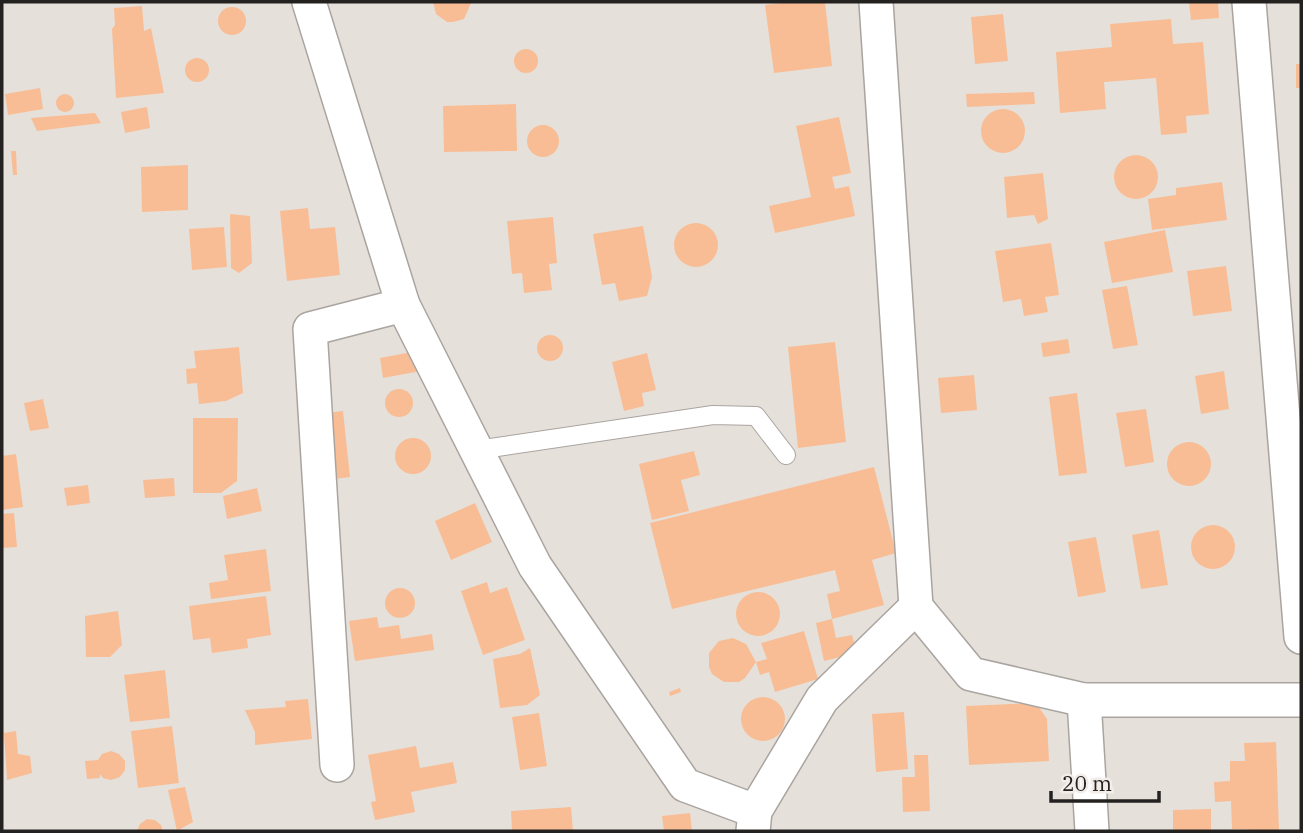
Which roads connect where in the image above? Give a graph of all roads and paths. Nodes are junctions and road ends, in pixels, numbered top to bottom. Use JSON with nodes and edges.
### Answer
{"nodes":[{"id":1,"x":310,"y":2,"type":"edge"},
{"id":2,"x":876,"y":2,"type":"edge"},
{"id":3,"x":1249,"y":2,"type":"edge"},
{"id":4,"x":403,"y":305,"type":"junction"},
{"id":5,"x":477,"y":450,"type":"junction"},
{"id":6,"x":786,"y":455,"type":"dead end"},
{"id":7,"x":916,"y":607,"type":"junction"},
{"id":8,"x":1301,"y":637,"type":"edge"},
{"id":9,"x":1084,"y":700,"type":"junction"},
{"id":10,"x":1301,"y":700,"type":"edge"},
{"id":11,"x":337,"y":765,"type":"dead end"},
{"id":12,"x":755,"y":821,"type":"edge"},
{"id":13,"x":1092,"y":831,"type":"edge"}],
"edges":[{"from":1,"to":4,"type":"street"},
{"from":2,"to":7,"type":"street"},
{"from":3,"to":8,"type":"street"},
{"from":4,"to":5,"type":"street"},
{"from":4,"to":11,"type":"street"},
{"from":5,"to":6,"type":"lane"},
{"from":5,"to":12,"type":"street"},
{"from":7,"to":9,"type":"street"},
{"from":7,"to":12,"type":"street"},
{"from":9,"to":10,"type":"street"},
{"from":9,"to":13,"type":"street"}]}
